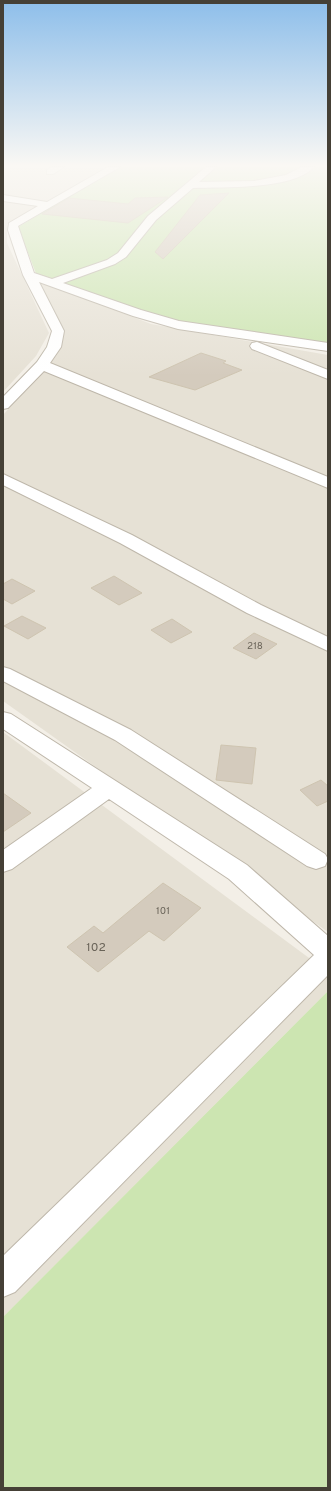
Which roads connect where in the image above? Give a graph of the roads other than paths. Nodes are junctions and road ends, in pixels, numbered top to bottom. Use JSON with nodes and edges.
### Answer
{"nodes":[{"id":1,"x":15,"y":237,"type":"edge"},
{"id":2,"x":137,"y":237,"type":"edge"},
{"id":3,"x":29,"y":275,"type":"junction"},
{"id":4,"x":52,"y":283,"type":"junction"},
{"id":5,"x":216,"y":331,"type":"junction"},
{"id":6,"x":328,"y":347,"type":"edge"},
{"id":7,"x":42,"y":365,"type":"junction"},
{"id":8,"x":328,"y":375,"type":"edge"},
{"id":9,"x":3,"y":406,"type":"edge"},
{"id":10,"x":3,"y":479,"type":"edge"},
{"id":11,"x":328,"y":483,"type":"edge"},
{"id":12,"x":328,"y":645,"type":"edge"},
{"id":13,"x":3,"y":673,"type":"edge"},
{"id":14,"x":3,"y":719,"type":"edge"},
{"id":15,"x":108,"y":788,"type":"junction"},
{"id":16,"x":316,"y":860,"type":"dead end"},
{"id":17,"x":3,"y":863,"type":"edge"},
{"id":18,"x":328,"y":952,"type":"edge"},
{"id":19,"x":328,"y":958,"type":"edge"},
{"id":20,"x":3,"y":1280,"type":"edge"}],
"edges":[{"from":1,"to":3,"type":"street"},
{"from":2,"to":4,"type":"street"},
{"from":3,"to":4,"type":"street"},
{"from":3,"to":7,"type":"street"},
{"from":4,"to":5,"type":"street"},
{"from":5,"to":6,"type":"street"},
{"from":5,"to":8,"type":"street"},
{"from":7,"to":9,"type":"street"},
{"from":7,"to":11,"type":"street"},
{"from":10,"to":12,"type":"street"},
{"from":13,"to":16,"type":"street"},
{"from":14,"to":15,"type":"street"},
{"from":15,"to":17,"type":"street"},
{"from":15,"to":18,"type":"street"},
{"from":19,"to":20,"type":"street"}]}
